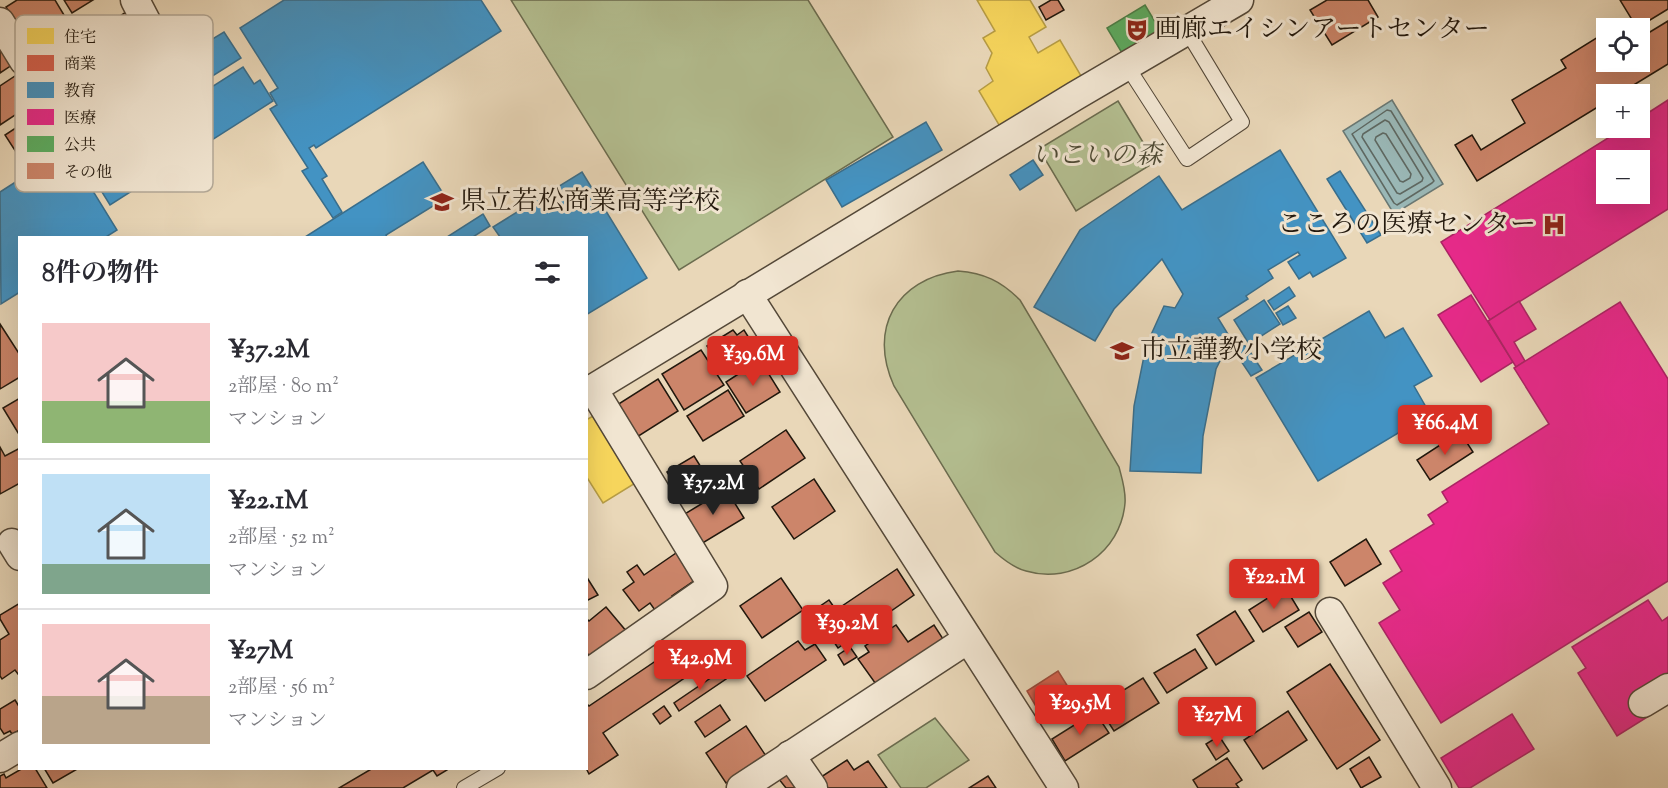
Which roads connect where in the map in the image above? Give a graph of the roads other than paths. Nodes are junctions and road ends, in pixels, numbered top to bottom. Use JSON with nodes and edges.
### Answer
{"nodes":[{"id":1,"x":135,"y":0,"type":"edge"},
{"id":2,"x":1239,"y":0,"type":"edge"},
{"id":3,"x":143,"y":15,"type":"edge"},
{"id":4,"x":0,"y":22,"type":"edge"},
{"id":5,"x":1187,"y":31,"type":"junction"},
{"id":6,"x":15,"y":46,"type":"edge"},
{"id":7,"x":1127,"y":66,"type":"junction"},
{"id":8,"x":747,"y":294,"type":"junction"},
{"id":9,"x":590,"y":391,"type":"edge"},
{"id":10,"x":1330,"y":612,"type":"dead end"},
{"id":11,"x":968,"y":639,"type":"junction"},
{"id":12,"x":588,"y":674,"type":"edge"},
{"id":13,"x":1668,"y":688,"type":"edge"},
{"id":14,"x":1643,"y":703,"type":"dead end"},
{"id":15,"x":18,"y":747,"type":"edge"},
{"id":16,"x":790,"y":755,"type":"junction"},
{"id":17,"x":0,"y":758,"type":"edge"},
{"id":18,"x":495,"y":770,"type":"edge"},
{"id":19,"x":464,"y":788,"type":"edge"},
{"id":20,"x":741,"y":788,"type":"edge"},
{"id":21,"x":813,"y":788,"type":"edge"},
{"id":22,"x":1064,"y":788,"type":"edge"},
{"id":23,"x":1437,"y":788,"type":"edge"}],
"edges":[{"from":1,"to":3,"type":"street"},
{"from":2,"to":5,"type":"street"},
{"from":4,"to":6,"type":"street"},
{"from":5,"to":7,"type":"street"},
{"from":5,"to":7,"type":"lane"},
{"from":7,"to":8,"type":"street"},
{"from":8,"to":9,"type":"street"},
{"from":8,"to":11,"type":"street"},
{"from":9,"to":12,"type":"street"},
{"from":10,"to":23,"type":"street"},
{"from":11,"to":16,"type":"street"},
{"from":11,"to":22,"type":"street"},
{"from":13,"to":14,"type":"street"},
{"from":15,"to":17,"type":"street"},
{"from":16,"to":20,"type":"street"},
{"from":16,"to":21,"type":"street"},
{"from":18,"to":19,"type":"lane"}]}
